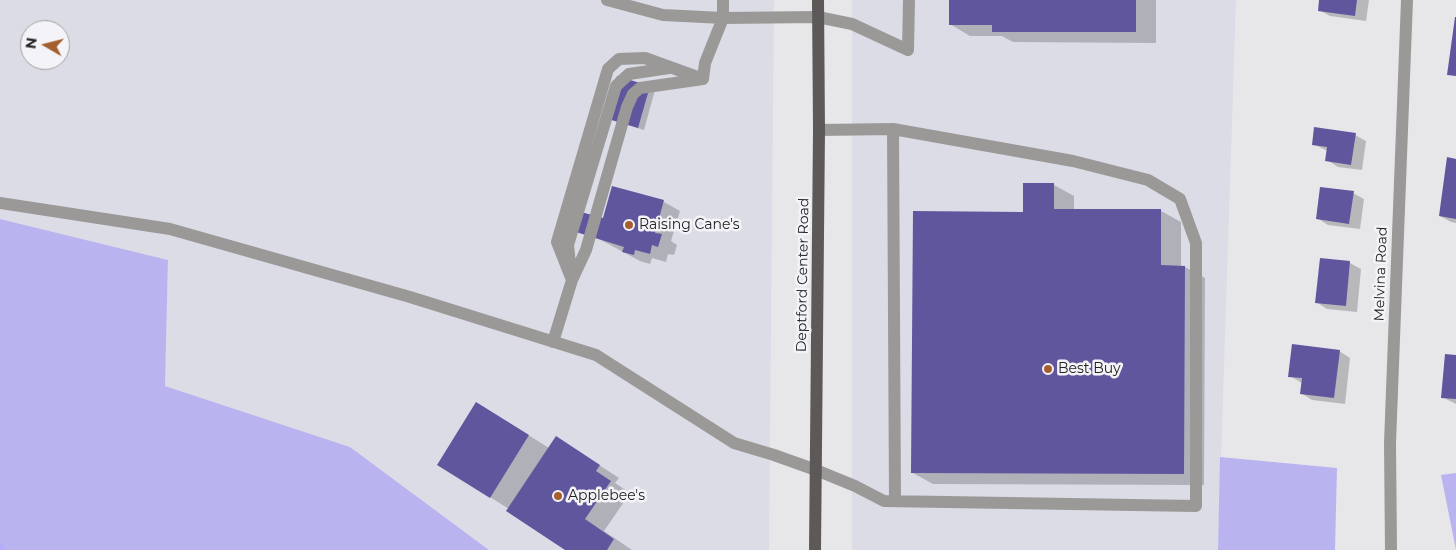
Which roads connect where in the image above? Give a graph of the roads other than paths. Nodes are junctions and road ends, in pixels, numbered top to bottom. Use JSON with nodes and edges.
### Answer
{"nodes":[{"id":1,"x":607,"y":0,"type":"edge"},
{"id":2,"x":723,"y":0,"type":"edge"},
{"id":3,"x":818,"y":0,"type":"edge"},
{"id":4,"x":909,"y":0,"type":"edge"},
{"id":5,"x":1407,"y":0,"type":"edge"},
{"id":6,"x":723,"y":18,"type":"junction"},
{"id":7,"x":818,"y":18,"type":"junction"},
{"id":8,"x":672,"y":68,"type":"junction"},
{"id":9,"x":703,"y":79,"type":"junction"},
{"id":10,"x":893,"y":129,"type":"junction"},
{"id":11,"x":819,"y":130,"type":"junction"},
{"id":12,"x":0,"y":203,"type":"edge"},
{"id":13,"x":572,"y":280,"type":"junction"},
{"id":14,"x":553,"y":342,"type":"junction"},
{"id":15,"x":816,"y":470,"type":"junction"},
{"id":16,"x":895,"y":501,"type":"junction"},
{"id":17,"x":815,"y":550,"type":"edge"},
{"id":18,"x":1391,"y":550,"type":"edge"}],
"edges":[{"from":1,"to":6,"type":"street"},
{"from":2,"to":6,"type":"street"},
{"from":3,"to":7,"type":"main road","name":"Deptford Center Road"},
{"from":4,"to":7,"type":"street"},
{"from":5,"to":18,"type":"street","name":"Melvina Road"},
{"from":6,"to":7,"type":"street"},
{"from":6,"to":9,"type":"street"},
{"from":7,"to":11,"type":"main road","name":"Deptford Center Road"},
{"from":8,"to":9,"type":"street"},
{"from":8,"to":13,"type":"street"},
{"from":8,"to":13,"type":"street"},
{"from":9,"to":13,"type":"street"},
{"from":10,"to":11,"type":"street"},
{"from":10,"to":16,"type":"street"},
{"from":10,"to":16,"type":"street"},
{"from":11,"to":15,"type":"main road","name":"Deptford Center Road"},
{"from":12,"to":14,"type":"street"},
{"from":13,"to":14,"type":"street"},
{"from":14,"to":15,"type":"street"},
{"from":15,"to":16,"type":"street"},
{"from":15,"to":17,"type":"main road","name":"Deptford Center Road"}]}
